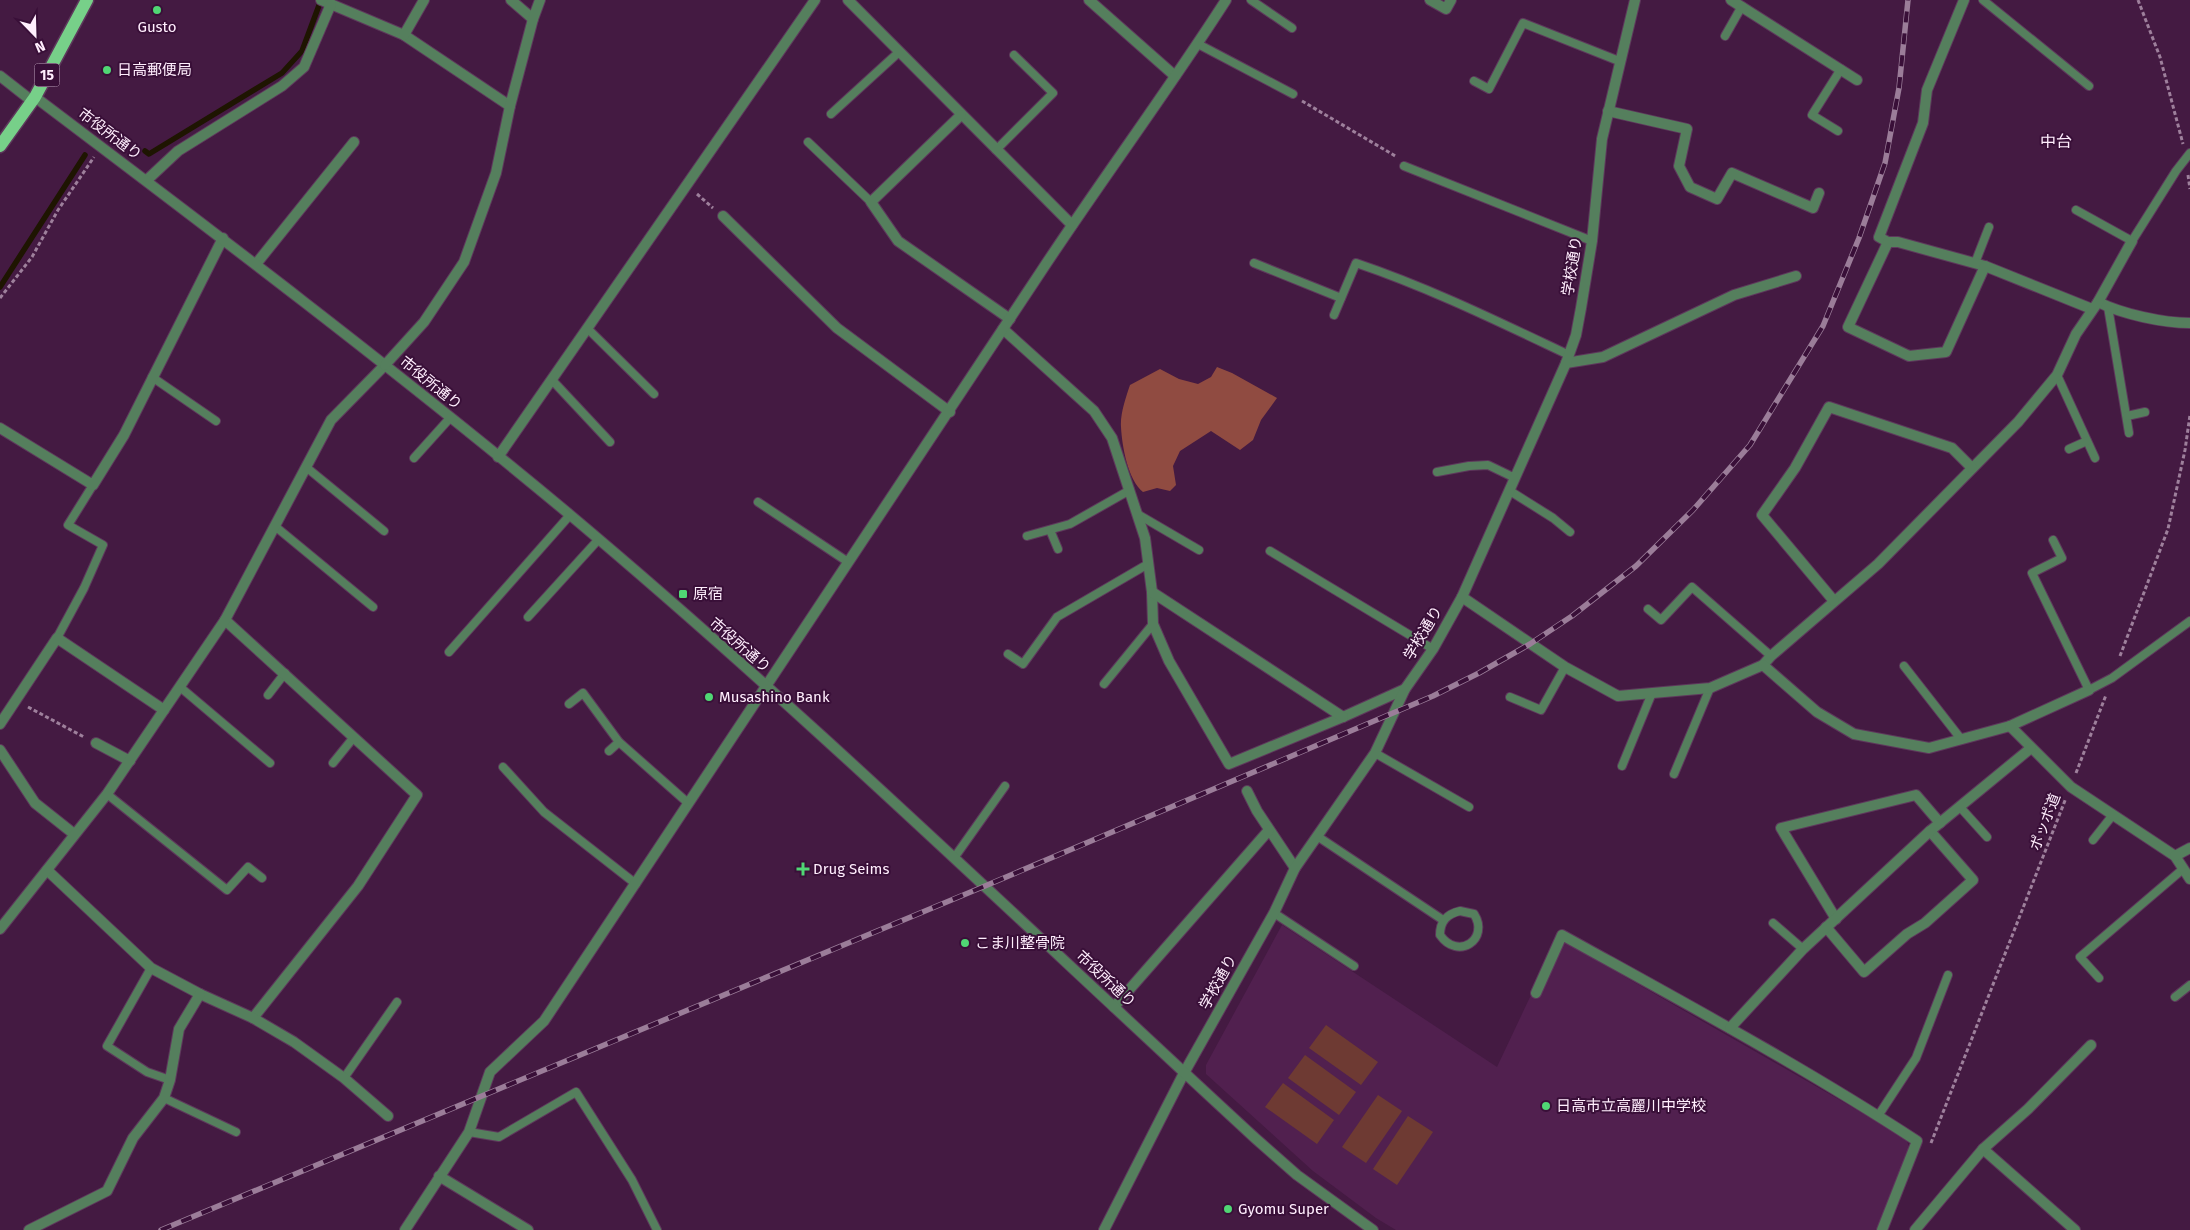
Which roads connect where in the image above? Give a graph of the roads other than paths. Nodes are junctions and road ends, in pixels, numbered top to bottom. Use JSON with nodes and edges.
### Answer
{"nodes":[{"id":1,"x":87,"y":0,"type":"edge"},
{"id":2,"x":424,"y":0,"type":"edge"},
{"id":3,"x":511,"y":0,"type":"edge"},
{"id":4,"x":540,"y":0,"type":"edge"},
{"id":5,"x":815,"y":0,"type":"edge"},
{"id":6,"x":848,"y":0,"type":"edge"},
{"id":7,"x":1089,"y":0,"type":"edge"},
{"id":8,"x":1226,"y":0,"type":"edge"},
{"id":9,"x":1251,"y":0,"type":"edge"},
{"id":10,"x":1430,"y":0,"type":"edge"},
{"id":11,"x":1451,"y":0,"type":"edge"},
{"id":12,"x":1635,"y":0,"type":"edge"},
{"id":13,"x":1731,"y":0,"type":"edge"},
{"id":14,"x":1964,"y":0,"type":"edge"},
{"id":15,"x":1983,"y":0,"type":"edge"},
{"id":16,"x":326,"y":2,"type":"edge"},
{"id":17,"x":1742,"y":6,"type":"junction"},
{"id":18,"x":533,"y":19,"type":"junction"},
{"id":19,"x":1292,"y":28,"type":"dead end"},
{"id":20,"x":404,"y":35,"type":"junction"},
{"id":21,"x":1725,"y":36,"type":"dead end"},
{"id":22,"x":1198,"y":44,"type":"junction"},
{"id":23,"x":899,"y":52,"type":"junction"},
{"id":24,"x":1014,"y":54,"type":"dead end"},
{"id":25,"x":1619,"y":61,"type":"junction"},
{"id":26,"x":1841,"y":69,"type":"junction"},
{"id":27,"x":0,"y":76,"type":"edge"},
{"id":28,"x":1175,"y":76,"type":"junction"},
{"id":29,"x":1857,"y":80,"type":"dead end"},
{"id":30,"x":1474,"y":81,"type":"dead end"},
{"id":31,"x":2089,"y":86,"type":"dead end"},
{"id":32,"x":1293,"y":94,"type":"road end"},
{"id":33,"x":34,"y":99,"type":"junction"},
{"id":34,"x":510,"y":106,"type":"junction"},
{"id":35,"x":1608,"y":111,"type":"junction"},
{"id":36,"x":831,"y":114,"type":"dead end"},
{"id":37,"x":961,"y":115,"type":"junction"},
{"id":38,"x":1838,"y":130,"type":"dead end"},
{"id":39,"x":354,"y":142,"type":"dead end"},
{"id":40,"x":808,"y":142,"type":"dead end"},
{"id":41,"x":0,"y":146,"type":"edge"},
{"id":42,"x":996,"y":150,"type":"junction"},
{"id":43,"x":2188,"y":155,"type":"edge"},
{"id":44,"x":1404,"y":166,"type":"road end"},
{"id":45,"x":147,"y":180,"type":"junction"},
{"id":46,"x":1819,"y":192,"type":"dead end"},
{"id":47,"x":871,"y":202,"type":"junction"},
{"id":48,"x":2076,"y":210,"type":"dead end"},
{"id":49,"x":724,"y":216,"type":"road end"},
{"id":50,"x":1072,"y":225,"type":"junction"},
{"id":51,"x":1989,"y":227,"type":"dead end"},
{"id":52,"x":223,"y":238,"type":"junction"},
{"id":53,"x":1592,"y":241,"type":"junction"},
{"id":54,"x":2132,"y":241,"type":"junction"},
{"id":55,"x":1888,"y":242,"type":"junction"},
{"id":56,"x":1254,"y":262,"type":"dead end"},
{"id":57,"x":256,"y":264,"type":"junction"},
{"id":58,"x":1980,"y":265,"type":"junction"},
{"id":59,"x":1796,"y":276,"type":"dead end"},
{"id":60,"x":1341,"y":298,"type":"junction"},
{"id":61,"x":2095,"y":305,"type":"junction"},
{"id":62,"x":2108,"y":307,"type":"junction"},
{"id":63,"x":1334,"y":315,"type":"dead end"},
{"id":64,"x":1010,"y":319,"type":"junction"},
{"id":65,"x":2190,"y":323,"type":"edge"},
{"id":66,"x":588,"y":328,"type":"junction"},
{"id":67,"x":1003,"y":329,"type":"junction"},
{"id":68,"x":1568,"y":359,"type":"junction"},
{"id":69,"x":385,"y":365,"type":"junction"},
{"id":70,"x":2057,"y":375,"type":"junction"},
{"id":71,"x":152,"y":377,"type":"junction"},
{"id":72,"x":552,"y":380,"type":"junction"},
{"id":73,"x":654,"y":394,"type":"dead end"},
{"id":74,"x":950,"y":412,"type":"junction"},
{"id":75,"x":2145,"y":412,"type":"dead end"},
{"id":76,"x":2127,"y":416,"type":"junction"},
{"id":77,"x":450,"y":418,"type":"junction"},
{"id":78,"x":216,"y":421,"type":"dead end"},
{"id":79,"x":0,"y":428,"type":"edge"},
{"id":80,"x":2129,"y":433,"type":"dead end"},
{"id":81,"x":2087,"y":441,"type":"junction"},
{"id":82,"x":610,"y":442,"type":"dead end"},
{"id":83,"x":2069,"y":449,"type":"dead end"},
{"id":84,"x":498,"y":457,"type":"junction"},
{"id":85,"x":414,"y":458,"type":"dead end"},
{"id":86,"x":2094,"y":458,"type":"dead end"},
{"id":87,"x":306,"y":467,"type":"junction"},
{"id":88,"x":1972,"y":468,"type":"junction"},
{"id":89,"x":1436,"y":472,"type":"dead end"},
{"id":90,"x":1515,"y":478,"type":"junction"},
{"id":91,"x":93,"y":485,"type":"junction"},
{"id":92,"x":1130,"y":490,"type":"junction"},
{"id":93,"x":1510,"y":491,"type":"junction"},
{"id":94,"x":758,"y":502,"type":"dead end"},
{"id":95,"x":570,"y":515,"type":"junction"},
{"id":96,"x":1139,"y":515,"type":"junction"},
{"id":97,"x":276,"y":528,"type":"junction"},
{"id":98,"x":1050,"y":530,"type":"junction"},
{"id":99,"x":384,"y":531,"type":"dead end"},
{"id":100,"x":1570,"y":532,"type":"dead end"},
{"id":101,"x":1026,"y":536,"type":"dead end"},
{"id":102,"x":598,"y":540,"type":"junction"},
{"id":103,"x":2053,"y":540,"type":"dead end"},
{"id":104,"x":1058,"y":549,"type":"dead end"},
{"id":105,"x":1199,"y":550,"type":"dead end"},
{"id":106,"x":1270,"y":551,"type":"dead end"},
{"id":107,"x":848,"y":562,"type":"junction"},
{"id":108,"x":1148,"y":564,"type":"junction"},
{"id":109,"x":1152,"y":592,"type":"junction"},
{"id":110,"x":1462,"y":597,"type":"junction"},
{"id":111,"x":1834,"y":601,"type":"junction"},
{"id":112,"x":373,"y":607,"type":"dead end"},
{"id":113,"x":1648,"y":609,"type":"dead end"},
{"id":114,"x":528,"y":617,"type":"dead end"},
{"id":115,"x":225,"y":620,"type":"junction"},
{"id":116,"x":2190,"y":621,"type":"edge"},
{"id":117,"x":1153,"y":624,"type":"junction"},
{"id":118,"x":57,"y":638,"type":"junction"},
{"id":119,"x":1434,"y":649,"type":"junction"},
{"id":120,"x":449,"y":652,"type":"dead end"},
{"id":121,"x":1008,"y":654,"type":"dead end"},
{"id":122,"x":1771,"y":656,"type":"junction"},
{"id":123,"x":1763,"y":665,"type":"junction"},
{"id":124,"x":1904,"y":666,"type":"dead end"},
{"id":125,"x":1565,"y":667,"type":"junction"},
{"id":126,"x":285,"y":673,"type":"junction"},
{"id":127,"x":1104,"y":684,"type":"dead end"},
{"id":128,"x":180,"y":687,"type":"junction"},
{"id":129,"x":766,"y":687,"type":"junction"},
{"id":130,"x":1710,"y":688,"type":"junction"},
{"id":131,"x":1405,"y":689,"type":"junction"},
{"id":132,"x":2089,"y":690,"type":"junction"},
{"id":133,"x":1652,"y":693,"type":"junction"},
{"id":134,"x":268,"y":695,"type":"dead end"},
{"id":135,"x":1510,"y":697,"type":"dead end"},
{"id":136,"x":569,"y":704,"type":"dead end"},
{"id":137,"x":164,"y":710,"type":"junction"},
{"id":138,"x":1344,"y":717,"type":"junction"},
{"id":139,"x":0,"y":724,"type":"edge"},
{"id":140,"x":2010,"y":726,"type":"junction"},
{"id":141,"x":354,"y":737,"type":"junction"},
{"id":142,"x":1962,"y":739,"type":"junction"},
{"id":143,"x":619,"y":742,"type":"junction"},
{"id":144,"x":96,"y":743,"type":"road end"},
{"id":145,"x":2031,"y":748,"type":"junction"},
{"id":146,"x":0,"y":750,"type":"edge"},
{"id":147,"x":609,"y":751,"type":"dead end"},
{"id":148,"x":1375,"y":753,"type":"junction"},
{"id":149,"x":130,"y":761,"type":"junction"},
{"id":150,"x":333,"y":762,"type":"dead end"},
{"id":151,"x":270,"y":763,"type":"dead end"},
{"id":152,"x":1622,"y":766,"type":"dead end"},
{"id":153,"x":503,"y":767,"type":"dead end"},
{"id":154,"x":1674,"y":774,"type":"dead end"},
{"id":155,"x":1004,"y":786,"type":"dead end"},
{"id":156,"x":1247,"y":791,"type":"dead end"},
{"id":157,"x":107,"y":794,"type":"junction"},
{"id":158,"x":688,"y":804,"type":"junction"},
{"id":159,"x":1960,"y":807,"type":"junction"},
{"id":160,"x":1469,"y":808,"type":"dead end"},
{"id":161,"x":2112,"y":816,"type":"junction"},
{"id":162,"x":1940,"y":823,"type":"junction"},
{"id":163,"x":1269,"y":830,"type":"junction"},
{"id":164,"x":1930,"y":831,"type":"junction"},
{"id":165,"x":74,"y":834,"type":"junction"},
{"id":166,"x":1318,"y":836,"type":"junction"},
{"id":167,"x":1986,"y":837,"type":"dead end"},
{"id":168,"x":2093,"y":840,"type":"dead end"},
{"id":169,"x":2190,"y":848,"type":"edge"},
{"id":170,"x":2175,"y":856,"type":"junction"},
{"id":171,"x":954,"y":858,"type":"junction"},
{"id":172,"x":1295,"y":868,"type":"junction"},
{"id":173,"x":2184,"y":869,"type":"junction"},
{"id":174,"x":47,"y":870,"type":"junction"},
{"id":175,"x":262,"y":878,"type":"dead end"},
{"id":176,"x":2190,"y":879,"type":"edge"},
{"id":177,"x":636,"y":884,"type":"junction"},
{"id":178,"x":1274,"y":913,"type":"junction"},
{"id":179,"x":1836,"y":919,"type":"junction"},
{"id":180,"x":1443,"y":920,"type":"junction"},
{"id":181,"x":1773,"y":923,"type":"dead end"},
{"id":182,"x":1826,"y":927,"type":"junction"},
{"id":183,"x":0,"y":929,"type":"edge"},
{"id":184,"x":1803,"y":949,"type":"junction"},
{"id":185,"x":1354,"y":966,"type":"dead end"},
{"id":186,"x":150,"y":968,"type":"junction"},
{"id":187,"x":1948,"y":975,"type":"dead end"},
{"id":188,"x":2099,"y":978,"type":"dead end"},
{"id":189,"x":2190,"y":985,"type":"edge"},
{"id":190,"x":1536,"y":993,"type":"dead end"},
{"id":191,"x":200,"y":994,"type":"junction"},
{"id":192,"x":2175,"y":997,"type":"dead end"},
{"id":193,"x":397,"y":1002,"type":"dead end"},
{"id":194,"x":1114,"y":1007,"type":"junction"},
{"id":195,"x":253,"y":1018,"type":"junction"},
{"id":196,"x":1730,"y":1028,"type":"junction"},
{"id":197,"x":2091,"y":1046,"type":"dead end"},
{"id":198,"x":1184,"y":1073,"type":"junction"},
{"id":199,"x":344,"y":1078,"type":"junction"},
{"id":200,"x":170,"y":1080,"type":"junction"},
{"id":201,"x":164,"y":1098,"type":"junction"},
{"id":202,"x":388,"y":1116,"type":"dead end"},
{"id":203,"x":1878,"y":1116,"type":"junction"},
{"id":204,"x":236,"y":1132,"type":"dead end"},
{"id":205,"x":469,"y":1132,"type":"junction"},
{"id":206,"x":1983,"y":1149,"type":"junction"},
{"id":207,"x":440,"y":1176,"type":"junction"},
{"id":208,"x":29,"y":1230,"type":"edge"},
{"id":209,"x":405,"y":1230,"type":"edge"},
{"id":210,"x":528,"y":1230,"type":"edge"},
{"id":211,"x":657,"y":1230,"type":"edge"},
{"id":212,"x":1104,"y":1230,"type":"edge"},
{"id":213,"x":1373,"y":1230,"type":"edge"},
{"id":214,"x":1882,"y":1230,"type":"edge"},
{"id":215,"x":1915,"y":1230,"type":"edge"},
{"id":216,"x":2074,"y":1230,"type":"edge"}],
"edges":[{"from":1,"to":33,"type":"main road","number":"15"},
{"from":2,"to":20,"type":"street"},
{"from":3,"to":18,"type":"street"},
{"from":4,"to":18,"type":"street"},
{"from":5,"to":66,"type":"street"},
{"from":6,"to":23,"type":"street"},
{"from":7,"to":28,"type":"street"},
{"from":8,"to":22,"type":"street"},
{"from":9,"to":19,"type":"lane"},
{"from":10,"to":11,"type":"street"},
{"from":12,"to":25,"type":"street","name":"学校通り"},
{"from":13,"to":17,"type":"street"},
{"from":14,"to":55,"type":"street"},
{"from":15,"to":31,"type":"lane"},
{"from":16,"to":20,"type":"street"},
{"from":16,"to":45,"type":"street"},
{"from":17,"to":21,"type":"lane"},
{"from":17,"to":26,"type":"street"},
{"from":18,"to":34,"type":"street"},
{"from":20,"to":34,"type":"street"},
{"from":22,"to":28,"type":"street"},
{"from":22,"to":32,"type":"lane"},
{"from":23,"to":36,"type":"lane"},
{"from":23,"to":37,"type":"street"},
{"from":24,"to":42,"type":"lane"},
{"from":25,"to":30,"type":"lane"},
{"from":25,"to":35,"type":"street","name":"学校通り"},
{"from":26,"to":29,"type":"street"},
{"from":26,"to":38,"type":"lane"},
{"from":27,"to":33,"type":"street","name":"市役所通り"},
{"from":28,"to":50,"type":"street"},
{"from":33,"to":41,"type":"main road","number":"15"},
{"from":33,"to":45,"type":"street","name":"市役所通り"},
{"from":34,"to":69,"type":"street"},
{"from":35,"to":46,"type":"street"},
{"from":35,"to":53,"type":"street","name":"学校通り"},
{"from":37,"to":42,"type":"street"},
{"from":37,"to":47,"type":"street"},
{"from":39,"to":57,"type":"street"},
{"from":40,"to":47,"type":"lane"},
{"from":42,"to":50,"type":"street"},
{"from":43,"to":54,"type":"lane"},
{"from":44,"to":53,"type":"lane"},
{"from":45,"to":52,"type":"street","name":"市役所通り"},
{"from":47,"to":64,"type":"street"},
{"from":48,"to":54,"type":"lane"},
{"from":49,"to":74,"type":"street"},
{"from":50,"to":64,"type":"street"},
{"from":51,"to":58,"type":"lane"},
{"from":52,"to":57,"type":"street","name":"市役所通り"},
{"from":52,"to":71,"type":"street"},
{"from":53,"to":68,"type":"street","name":"学校通り"},
{"from":54,"to":61,"type":"street"},
{"from":55,"to":58,"type":"street"},
{"from":55,"to":58,"type":"street"},
{"from":56,"to":60,"type":"lane"},
{"from":57,"to":69,"type":"street","name":"市役所通り"},
{"from":58,"to":61,"type":"street"},
{"from":59,"to":68,"type":"street"},
{"from":60,"to":63,"type":"lane"},
{"from":60,"to":68,"type":"lane"},
{"from":61,"to":62,"type":"street"},
{"from":61,"to":70,"type":"street"},
{"from":62,"to":65,"type":"street"},
{"from":62,"to":76,"type":"lane"},
{"from":64,"to":67,"type":"street"},
{"from":66,"to":72,"type":"street"},
{"from":66,"to":73,"type":"lane"},
{"from":67,"to":74,"type":"street"},
{"from":67,"to":92,"type":"street"},
{"from":68,"to":90,"type":"street","name":"学校通り"},
{"from":69,"to":77,"type":"street","name":"市役所通り"},
{"from":69,"to":87,"type":"street"},
{"from":70,"to":81,"type":"lane"},
{"from":70,"to":88,"type":"street"},
{"from":71,"to":78,"type":"lane"},
{"from":71,"to":91,"type":"street"},
{"from":72,"to":82,"type":"lane"},
{"from":72,"to":84,"type":"street"},
{"from":74,"to":107,"type":"street"},
{"from":75,"to":76,"type":"lane"},
{"from":76,"to":80,"type":"lane"},
{"from":77,"to":84,"type":"street","name":"市役所通り"},
{"from":77,"to":85,"type":"lane"},
{"from":79,"to":91,"type":"street"},
{"from":81,"to":83,"type":"lane"},
{"from":81,"to":86,"type":"lane"},
{"from":84,"to":95,"type":"street","name":"市役所通り"},
{"from":87,"to":97,"type":"street"},
{"from":87,"to":99,"type":"lane"},
{"from":88,"to":111,"type":"street"},
{"from":88,"to":111,"type":"street"},
{"from":89,"to":90,"type":"lane"},
{"from":90,"to":93,"type":"street","name":"学校通り"},
{"from":91,"to":118,"type":"lane"},
{"from":92,"to":96,"type":"street"},
{"from":92,"to":98,"type":"lane"},
{"from":93,"to":100,"type":"lane"},
{"from":93,"to":110,"type":"street","name":"学校通り"},
{"from":94,"to":107,"type":"lane"},
{"from":95,"to":102,"type":"street","name":"市役所通り"},
{"from":95,"to":120,"type":"lane"},
{"from":96,"to":105,"type":"lane"},
{"from":96,"to":108,"type":"street"},
{"from":97,"to":112,"type":"lane"},
{"from":97,"to":115,"type":"street"},
{"from":98,"to":101,"type":"lane"},
{"from":98,"to":104,"type":"lane"},
{"from":102,"to":114,"type":"lane"},
{"from":102,"to":129,"type":"street","name":"市役所通り"},
{"from":103,"to":132,"type":"lane"},
{"from":106,"to":119,"type":"lane"},
{"from":107,"to":129,"type":"street"},
{"from":108,"to":109,"type":"street"},
{"from":108,"to":121,"type":"lane"},
{"from":109,"to":117,"type":"street"},
{"from":109,"to":138,"type":"street"},
{"from":110,"to":119,"type":"street","name":"学校通り"},
{"from":110,"to":125,"type":"street"},
{"from":111,"to":122,"type":"street"},
{"from":113,"to":122,"type":"lane"},
{"from":115,"to":126,"type":"street"},
{"from":115,"to":128,"type":"street"},
{"from":116,"to":132,"type":"lane"},
{"from":117,"to":127,"type":"lane"},
{"from":117,"to":138,"type":"street"},
{"from":118,"to":137,"type":"street"},
{"from":118,"to":139,"type":"street"},
{"from":119,"to":131,"type":"street","name":"学校通り"},
{"from":122,"to":123,"type":"street"},
{"from":123,"to":130,"type":"street"},
{"from":123,"to":142,"type":"street"},
{"from":124,"to":142,"type":"lane"},
{"from":125,"to":133,"type":"street"},
{"from":125,"to":135,"type":"lane"},
{"from":126,"to":134,"type":"lane"},
{"from":126,"to":141,"type":"street"},
{"from":128,"to":137,"type":"street"},
{"from":128,"to":151,"type":"lane"},
{"from":129,"to":158,"type":"street"},
{"from":129,"to":171,"type":"street","name":"市役所通り"},
{"from":130,"to":133,"type":"street"},
{"from":130,"to":154,"type":"lane"},
{"from":131,"to":138,"type":"street"},
{"from":131,"to":148,"type":"street","name":"学校通り"},
{"from":132,"to":140,"type":"street"},
{"from":133,"to":152,"type":"lane"},
{"from":136,"to":143,"type":"lane"},
{"from":137,"to":149,"type":"street"},
{"from":140,"to":142,"type":"street"},
{"from":140,"to":145,"type":"street"},
{"from":141,"to":150,"type":"lane"},
{"from":141,"to":195,"type":"street"},
{"from":143,"to":147,"type":"lane"},
{"from":143,"to":158,"type":"lane"},
{"from":144,"to":149,"type":"street"},
{"from":145,"to":159,"type":"street"},
{"from":145,"to":161,"type":"street"},
{"from":146,"to":165,"type":"street"},
{"from":148,"to":160,"type":"lane"},
{"from":148,"to":166,"type":"street","name":"学校通り"},
{"from":149,"to":157,"type":"street"},
{"from":153,"to":177,"type":"lane"},
{"from":155,"to":171,"type":"lane"},
{"from":156,"to":163,"type":"street"},
{"from":157,"to":165,"type":"street"},
{"from":157,"to":175,"type":"lane"},
{"from":158,"to":177,"type":"street"},
{"from":159,"to":162,"type":"street"},
{"from":159,"to":167,"type":"lane"},
{"from":161,"to":168,"type":"lane"},
{"from":161,"to":170,"type":"street"},
{"from":162,"to":164,"type":"street"},
{"from":162,"to":179,"type":"street"},
{"from":163,"to":172,"type":"street"},
{"from":163,"to":194,"type":"street"},
{"from":164,"to":179,"type":"street"},
{"from":164,"to":182,"type":"street"},
{"from":165,"to":174,"type":"street"},
{"from":166,"to":172,"type":"street","name":"学校通り"},
{"from":166,"to":180,"type":"lane"},
{"from":169,"to":170,"type":"street"},
{"from":170,"to":173,"type":"street"},
{"from":171,"to":194,"type":"street","name":"市役所通り"},
{"from":172,"to":178,"type":"street","name":"学校通り"},
{"from":173,"to":176,"type":"street"},
{"from":173,"to":188,"type":"lane"},
{"from":174,"to":183,"type":"street"},
{"from":174,"to":186,"type":"street"},
{"from":177,"to":205,"type":"street"},
{"from":178,"to":185,"type":"lane"},
{"from":178,"to":198,"type":"street","name":"学校通り"},
{"from":179,"to":182,"type":"street"},
{"from":180,"to":180,"type":"lane"},
{"from":181,"to":184,"type":"lane"},
{"from":182,"to":184,"type":"street"},
{"from":184,"to":196,"type":"street"},
{"from":186,"to":191,"type":"street"},
{"from":186,"to":200,"type":"lane"},
{"from":187,"to":203,"type":"lane"},
{"from":189,"to":192,"type":"lane"},
{"from":190,"to":196,"type":"street"},
{"from":191,"to":195,"type":"street"},
{"from":191,"to":200,"type":"street"},
{"from":193,"to":199,"type":"lane"},
{"from":194,"to":198,"type":"street","name":"市役所通り"},
{"from":195,"to":199,"type":"street"},
{"from":196,"to":203,"type":"street"},
{"from":197,"to":206,"type":"street"},
{"from":198,"to":212,"type":"street","name":"学校通り"},
{"from":198,"to":213,"type":"street","name":"市役所通り"},
{"from":199,"to":202,"type":"street"},
{"from":200,"to":201,"type":"street"},
{"from":201,"to":204,"type":"lane"},
{"from":201,"to":208,"type":"street"},
{"from":203,"to":214,"type":"street"},
{"from":205,"to":207,"type":"street"},
{"from":205,"to":211,"type":"lane"},
{"from":206,"to":215,"type":"street"},
{"from":206,"to":216,"type":"street"},
{"from":207,"to":209,"type":"street"},
{"from":207,"to":210,"type":"street"}]}
